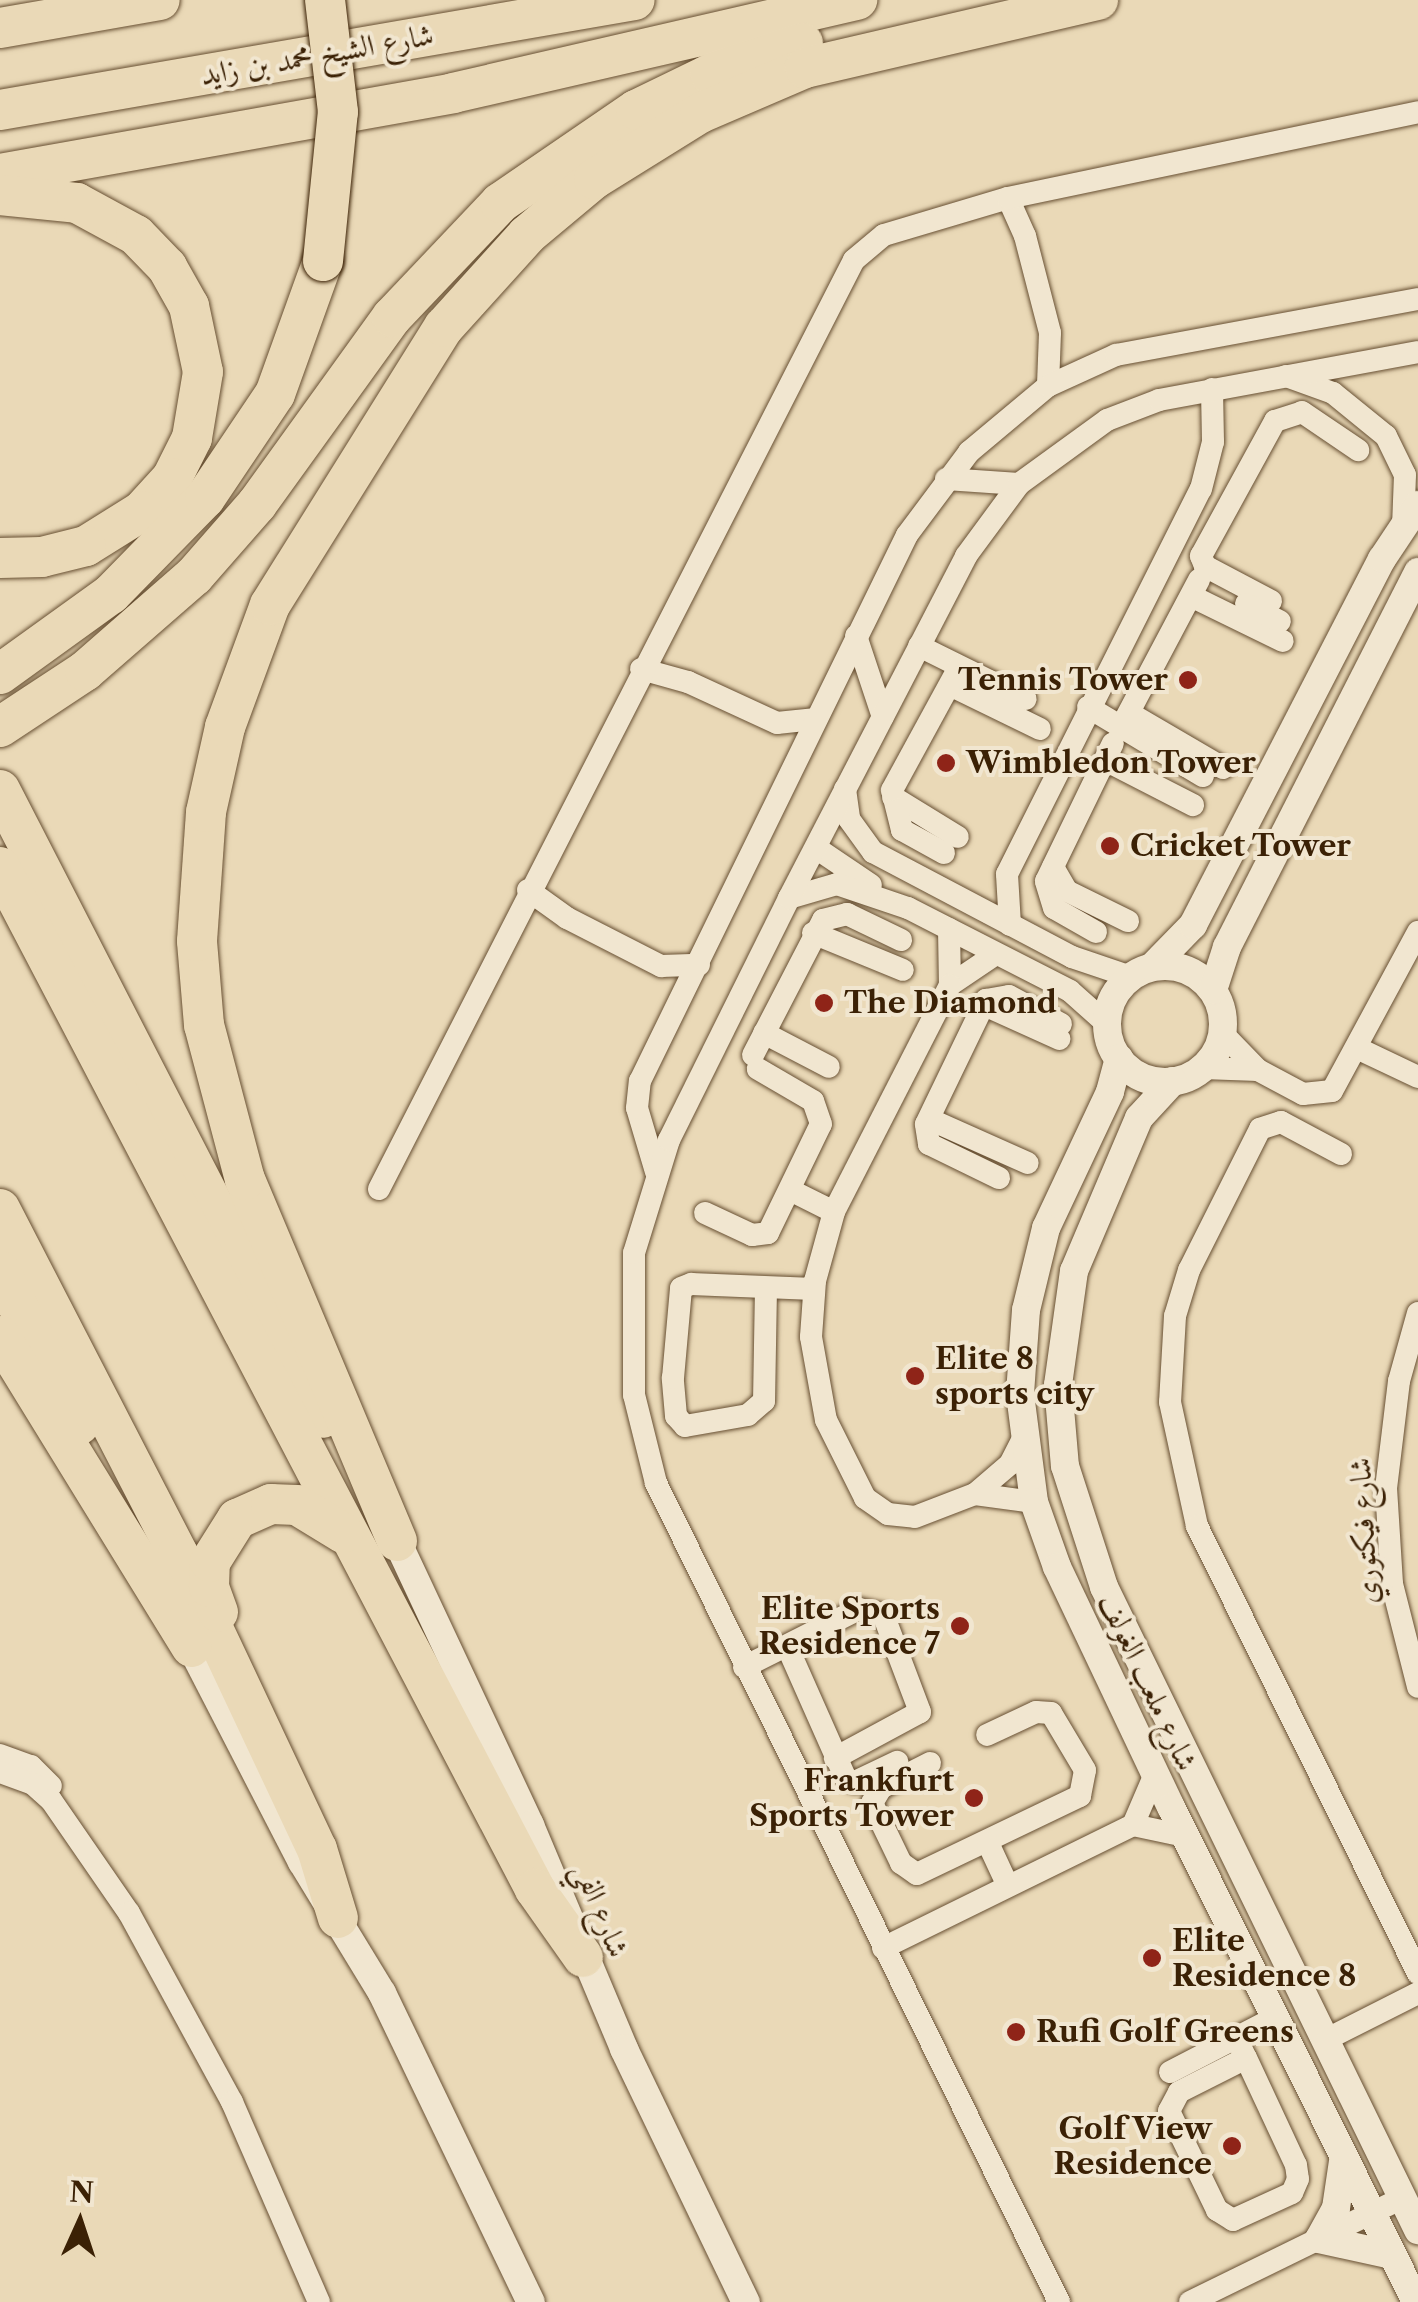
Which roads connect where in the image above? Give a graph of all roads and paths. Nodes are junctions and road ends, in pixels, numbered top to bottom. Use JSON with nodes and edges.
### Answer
{"nodes":[{"id":1,"x":160,"y":0,"type":"edge"},
{"id":2,"x":325,"y":0,"type":"edge"},
{"id":3,"x":635,"y":0,"type":"edge"},
{"id":4,"x":856,"y":0,"type":"edge"},
{"id":5,"x":1032,"y":0,"type":"edge"},
{"id":6,"x":1098,"y":0,"type":"edge"},
{"id":7,"x":0,"y":28,"type":"edge"},
{"id":8,"x":0,"y":110,"type":"edge"},
{"id":9,"x":1418,"y":112,"type":"edge"},
{"id":10,"x":0,"y":174,"type":"edge"},
{"id":11,"x":0,"y":195,"type":"edge"},
{"id":12,"x":1015,"y":197,"type":"junction"},
{"id":13,"x":1418,"y":298,"type":"edge"},
{"id":14,"x":1050,"y":333,"type":"junction"},
{"id":15,"x":1418,"y":352,"type":"edge"},
{"id":16,"x":1093,"y":364,"type":"junction"},
{"id":17,"x":1278,"y":374,"type":"junction"},
{"id":18,"x":1048,"y":386,"type":"junction"},
{"id":19,"x":1212,"y":389,"type":"junction"},
{"id":20,"x":1358,"y":450,"type":"dead end"},
{"id":21,"x":946,"y":479,"type":"junction"},
{"id":22,"x":1018,"y":484,"type":"junction"},
{"id":23,"x":1201,"y":489,"type":"junction"},
{"id":24,"x":1231,"y":505,"type":"junction"},
{"id":25,"x":1410,"y":516,"type":"edge"},
{"id":26,"x":0,"y":558,"type":"edge"},
{"id":27,"x":1160,"y":568,"type":"junction"},
{"id":28,"x":1418,"y":572,"type":"edge"},
{"id":29,"x":1195,"y":588,"type":"junction"},
{"id":30,"x":856,"y":636,"type":"junction"},
{"id":31,"x":920,"y":646,"type":"junction"},
{"id":32,"x":645,"y":661,"type":"junction"},
{"id":33,"x":0,"y":674,"type":"edge"},
{"id":34,"x":954,"y":676,"type":"junction"},
{"id":35,"x":1026,"y":700,"type":"dead end"},
{"id":36,"x":1084,"y":716,"type":"junction"},
{"id":37,"x":883,"y":717,"type":"junction"},
{"id":38,"x":814,"y":719,"type":"junction"},
{"id":39,"x":777,"y":723,"type":"junction"},
{"id":40,"x":2,"y":725,"type":"edge"},
{"id":41,"x":1040,"y":730,"type":"dead end"},
{"id":42,"x":1117,"y":736,"type":"junction"},
{"id":43,"x":796,"y":756,"type":"junction"},
{"id":44,"x":845,"y":789,"type":"junction"},
{"id":45,"x":0,"y":790,"type":"edge"},
{"id":46,"x":951,"y":845,"type":"dead end"},
{"id":47,"x":816,"y":846,"type":"junction"},
{"id":48,"x":12,"y":865,"type":"edge"},
{"id":49,"x":1053,"y":867,"type":"junction"},
{"id":50,"x":1006,"y":874,"type":"junction"},
{"id":51,"x":917,"y":878,"type":"junction"},
{"id":52,"x":524,"y":898,"type":"junction"},
{"id":53,"x":789,"y":898,"type":"junction"},
{"id":54,"x":961,"y":901,"type":"junction"},
{"id":55,"x":908,"y":908,"type":"junction"},
{"id":56,"x":1128,"y":921,"type":"dead end"},
{"id":57,"x":1010,"y":925,"type":"junction"},
{"id":58,"x":949,"y":929,"type":"junction"},
{"id":59,"x":1096,"y":932,"type":"dead end"},
{"id":60,"x":1418,"y":932,"type":"edge"},
{"id":61,"x":812,"y":934,"type":"junction"},
{"id":62,"x":902,"y":940,"type":"dead end"},
{"id":63,"x":996,"y":954,"type":"junction"},
{"id":64,"x":699,"y":965,"type":"junction"},
{"id":65,"x":661,"y":966,"type":"junction"},
{"id":66,"x":903,"y":970,"type":"dead end"},
{"id":67,"x":1141,"y":972,"type":"junction"},
{"id":68,"x":950,"y":986,"type":"junction"},
{"id":69,"x":1212,"y":990,"type":"junction"},
{"id":70,"x":678,"y":1006,"type":"junction"},
{"id":71,"x":1107,"y":1024,"type":"junction"},
{"id":72,"x":1060,"y":1031,"type":"dead end"},
{"id":73,"x":764,"y":1033,"type":"junction"},
{"id":74,"x":1223,"y":1034,"type":"junction"},
{"id":75,"x":719,"y":1038,"type":"junction"},
{"id":76,"x":1360,"y":1048,"type":"junction"},
{"id":77,"x":1118,"y":1058,"type":"junction"},
{"id":78,"x":755,"y":1062,"type":"junction"},
{"id":79,"x":829,"y":1068,"type":"dead end"},
{"id":80,"x":1203,"y":1068,"type":"junction"},
{"id":81,"x":1258,"y":1070,"type":"junction"},
{"id":82,"x":1418,"y":1077,"type":"edge"},
{"id":83,"x":1173,"y":1081,"type":"junction"},
{"id":84,"x":828,"y":1092,"type":"dead end"},
{"id":85,"x":888,"y":1106,"type":"junction"},
{"id":86,"x":927,"y":1121,"type":"junction"},
{"id":87,"x":1341,"y":1154,"type":"dead end"},
{"id":88,"x":1028,"y":1163,"type":"dead end"},
{"id":89,"x":656,"y":1172,"type":"junction"},
{"id":90,"x":999,"y":1178,"type":"dead end"},
{"id":91,"x":378,"y":1189,"type":"dead end"},
{"id":92,"x":790,"y":1190,"type":"junction"},
{"id":93,"x":0,"y":1209,"type":"edge"},
{"id":94,"x":834,"y":1212,"type":"junction"},
{"id":95,"x":705,"y":1213,"type":"dead end"},
{"id":96,"x":0,"y":1271,"type":"edge"},
{"id":97,"x":766,"y":1288,"type":"junction"},
{"id":98,"x":814,"y":1289,"type":"junction"},
{"id":99,"x":1418,"y":1312,"type":"edge"},
{"id":100,"x":0,"y":1336,"type":"edge"},
{"id":101,"x":674,"y":1404,"type":"junction"},
{"id":102,"x":637,"y":1411,"type":"junction"},
{"id":103,"x":1024,"y":1437,"type":"junction"},
{"id":104,"x":975,"y":1494,"type":"junction"},
{"id":105,"x":1034,"y":1502,"type":"junction"},
{"id":106,"x":349,"y":1540,"type":"junction"},
{"id":107,"x":398,"y":1542,"type":"junction"},
{"id":108,"x":1090,"y":1636,"type":"junction"},
{"id":109,"x":787,"y":1646,"type":"junction"},
{"id":110,"x":191,"y":1647,"type":"junction"},
{"id":111,"x":744,"y":1668,"type":"junction"},
{"id":112,"x":240,"y":1686,"type":"junction"},
{"id":113,"x":1418,"y":1687,"type":"edge"},
{"id":114,"x":1166,"y":1712,"type":"junction"},
{"id":115,"x":987,"y":1734,"type":"dead end"},
{"id":116,"x":0,"y":1755,"type":"edge"},
{"id":117,"x":894,"y":1758,"type":"dead end"},
{"id":118,"x":930,"y":1763,"type":"dead end"},
{"id":119,"x":840,"y":1767,"type":"junction"},
{"id":120,"x":0,"y":1772,"type":"edge"},
{"id":121,"x":1155,"y":1774,"type":"junction"},
{"id":122,"x":68,"y":1821,"type":"junction"},
{"id":123,"x":1132,"y":1825,"type":"junction"},
{"id":124,"x":1185,"y":1836,"type":"junction"},
{"id":125,"x":988,"y":1843,"type":"junction"},
{"id":126,"x":1008,"y":1886,"type":"junction"},
{"id":127,"x":338,"y":1918,"type":"junction"},
{"id":128,"x":883,"y":1948,"type":"junction"},
{"id":129,"x":583,"y":1956,"type":"junction"},
{"id":130,"x":1418,"y":1973,"type":"edge"},
{"id":131,"x":1418,"y":1993,"type":"edge"},
{"id":132,"x":1274,"y":2018,"type":"junction"},
{"id":133,"x":1325,"y":2040,"type":"junction"},
{"id":134,"x":1241,"y":2048,"type":"junction"},
{"id":135,"x":1170,"y":2072,"type":"dead end"},
{"id":136,"x":1342,"y":2154,"type":"junction"},
{"id":137,"x":1402,"y":2198,"type":"junction"},
{"id":138,"x":1371,"y":2214,"type":"junction"},
{"id":139,"x":1418,"y":2230,"type":"edge"},
{"id":140,"x":1318,"y":2239,"type":"junction"},
{"id":141,"x":1392,"y":2255,"type":"junction"},
{"id":142,"x":318,"y":2302,"type":"edge"},
{"id":143,"x":531,"y":2302,"type":"edge"},
{"id":144,"x":746,"y":2302,"type":"edge"},
{"id":145,"x":1059,"y":2302,"type":"edge"},
{"id":146,"x":1190,"y":2302,"type":"edge"},
{"id":147,"x":1416,"y":2302,"type":"edge"}],
"edges":[{"from":1,"to":7,"type":"highway"},
{"from":2,"to":33,"type":"highway","bridge":true},
{"from":3,"to":8,"type":"highway","name":"شارع الشيخ محمد بن زايد"},
{"from":4,"to":10,"type":"highway"},
{"from":5,"to":40,"type":"highway"},
{"from":6,"to":107,"type":"highway"},
{"from":9,"to":12,"type":"street"},
{"from":11,"to":26,"type":"highway"},
{"from":12,"to":14,"type":"street"},
{"from":12,"to":32,"type":"street"},
{"from":13,"to":16,"type":"street"},
{"from":14,"to":16,"type":"street"},
{"from":14,"to":18,"type":"street"},
{"from":15,"to":17,"type":"street"},
{"from":16,"to":18,"type":"street"},
{"from":17,"to":19,"type":"street"},
{"from":17,"to":25,"type":"street"},
{"from":18,"to":21,"type":"street"},
{"from":19,"to":22,"type":"street"},
{"from":19,"to":23,"type":"street"},
{"from":20,"to":24,"type":"street"},
{"from":21,"to":22,"type":"street"},
{"from":21,"to":30,"type":"street"},
{"from":22,"to":31,"type":"street"},
{"from":23,"to":24,"type":"street"},
{"from":23,"to":27,"type":"street"},
{"from":24,"to":29,"type":"street"},
{"from":25,"to":67,"type":"street"},
{"from":27,"to":29,"type":"street"},
{"from":27,"to":36,"type":"street"},
{"from":28,"to":69,"type":"street"},
{"from":29,"to":42,"type":"street"},
{"from":30,"to":37,"type":"street"},
{"from":30,"to":38,"type":"street"},
{"from":31,"to":34,"type":"street"},
{"from":31,"to":37,"type":"street"},
{"from":32,"to":39,"type":"street"},
{"from":32,"to":52,"type":"street"},
{"from":34,"to":35,"type":"street"},
{"from":34,"to":41,"type":"street"},
{"from":34,"to":46,"type":"street"},
{"from":36,"to":42,"type":"street"},
{"from":36,"to":50,"type":"street"},
{"from":37,"to":44,"type":"street"},
{"from":38,"to":39,"type":"street"},
{"from":38,"to":43,"type":"street"},
{"from":39,"to":43,"type":"street"},
{"from":42,"to":42,"type":"street"},
{"from":42,"to":49,"type":"street"},
{"from":43,"to":64,"type":"street"},
{"from":44,"to":47,"type":"street"},
{"from":44,"to":51,"type":"street"},
{"from":45,"to":48,"type":"highway"},
{"from":47,"to":51,"type":"street"},
{"from":47,"to":53,"type":"street"},
{"from":47,"to":55,"type":"street"},
{"from":48,"to":106,"type":"highway"},
{"from":48,"to":107,"type":"highway"},
{"from":49,"to":56,"type":"street"},
{"from":49,"to":59,"type":"street"},
{"from":50,"to":54,"type":"street"},
{"from":50,"to":57,"type":"street"},
{"from":51,"to":54,"type":"street"},
{"from":52,"to":65,"type":"street"},
{"from":52,"to":91,"type":"street"},
{"from":53,"to":55,"type":"street"},
{"from":53,"to":75,"type":"street"},
{"from":54,"to":57,"type":"street"},
{"from":55,"to":58,"type":"street"},
{"from":57,"to":67,"type":"street"},
{"from":58,"to":63,"type":"street"},
{"from":58,"to":68,"type":"street"},
{"from":60,"to":76,"type":"street"},
{"from":61,"to":62,"type":"street"},
{"from":61,"to":66,"type":"street"},
{"from":61,"to":73,"type":"street"},
{"from":63,"to":68,"type":"street"},
{"from":63,"to":71,"type":"street"},
{"from":64,"to":65,"type":"street"},
{"from":64,"to":70,"type":"street"},
{"from":65,"to":70,"type":"street"},
{"from":67,"to":69,"type":"street"},
{"from":67,"to":71,"type":"street"},
{"from":68,"to":85,"type":"street"},
{"from":69,"to":74,"type":"street"},
{"from":70,"to":89,"type":"street"},
{"from":71,"to":77,"type":"street"},
{"from":72,"to":86,"type":"street"},
{"from":73,"to":78,"type":"street"},
{"from":73,"to":79,"type":"street"},
{"from":74,"to":80,"type":"street"},
{"from":74,"to":81,"type":"street"},
{"from":75,"to":78,"type":"street"},
{"from":75,"to":89,"type":"street"},
{"from":76,"to":81,"type":"street"},
{"from":76,"to":82,"type":"street"},
{"from":77,"to":83,"type":"street"},
{"from":77,"to":103,"type":"street","name":"شارع ملعب الغولف"},
{"from":78,"to":84,"type":"street"},
{"from":78,"to":92,"type":"street"},
{"from":80,"to":81,"type":"street"},
{"from":80,"to":83,"type":"street"},
{"from":83,"to":114,"type":"street","name":"شارع ملعب الغولف"},
{"from":85,"to":86,"type":"street"},
{"from":85,"to":94,"type":"street"},
{"from":86,"to":88,"type":"street"},
{"from":86,"to":90,"type":"street"},
{"from":87,"to":130,"type":"street"},
{"from":89,"to":102,"type":"street"},
{"from":92,"to":94,"type":"street"},
{"from":92,"to":95,"type":"street"},
{"from":93,"to":112,"type":"highway"},
{"from":94,"to":98,"type":"street"},
{"from":96,"to":110,"type":"highway"},
{"from":97,"to":98,"type":"street"},
{"from":97,"to":101,"type":"street"},
{"from":97,"to":101,"type":"street"},
{"from":98,"to":104,"type":"street"},
{"from":99,"to":113,"type":"street","name":"شارع فيكتوري"},
{"from":100,"to":110,"type":"highway"},
{"from":101,"to":102,"type":"street"},
{"from":102,"to":111,"type":"street"},
{"from":103,"to":104,"type":"street"},
{"from":103,"to":105,"type":"street","name":"شارع ملعب الغولف"},
{"from":104,"to":105,"type":"street"},
{"from":105,"to":108,"type":"street","name":"شارع ملعب الغولف"},
{"from":106,"to":112,"type":"highway"},
{"from":106,"to":129,"type":"highway"},
{"from":107,"to":129,"type":"street","name":"شارع الفي"},
{"from":108,"to":114,"type":"street"},
{"from":108,"to":121,"type":"street","name":"شارع ملعب الغولف"},
{"from":109,"to":111,"type":"street"},
{"from":109,"to":119,"type":"street"},
{"from":109,"to":119,"type":"street"},
{"from":110,"to":127,"type":"street"},
{"from":111,"to":128,"type":"street"},
{"from":112,"to":127,"type":"highway"},
{"from":114,"to":133,"type":"street","name":"شارع ملعب الغولف"},
{"from":115,"to":125,"type":"street"},
{"from":116,"to":122,"type":"street"},
{"from":117,"to":119,"type":"street"},
{"from":118,"to":125,"type":"street"},
{"from":120,"to":122,"type":"street"},
{"from":121,"to":123,"type":"street"},
{"from":121,"to":124,"type":"street","name":"شارع ملعب الغولف"},
{"from":122,"to":142,"type":"street"},
{"from":123,"to":124,"type":"street"},
{"from":123,"to":126,"type":"street"},
{"from":124,"to":132,"type":"street","name":"شارع ملعب الغولف"},
{"from":125,"to":126,"type":"street"},
{"from":126,"to":128,"type":"street"},
{"from":127,"to":143,"type":"street"},
{"from":128,"to":145,"type":"street"},
{"from":129,"to":144,"type":"street","name":"شارع الفي"},
{"from":131,"to":133,"type":"street"},
{"from":132,"to":134,"type":"street"},
{"from":132,"to":136,"type":"street","name":"شارع ملعب الغولف"},
{"from":133,"to":137,"type":"street","name":"شارع ملعب الغولف"},
{"from":134,"to":134,"type":"street"},
{"from":134,"to":135,"type":"street"},
{"from":136,"to":138,"type":"street","name":"شارع ملعب الغولف"},
{"from":136,"to":140,"type":"street"},
{"from":137,"to":138,"type":"street"},
{"from":137,"to":139,"type":"street","name":"شارع ملعب الغولف"},
{"from":138,"to":140,"type":"street"},
{"from":138,"to":141,"type":"street","name":"شارع ملعب الغولف"},
{"from":140,"to":141,"type":"street"},
{"from":140,"to":146,"type":"street"},
{"from":141,"to":147,"type":"street","name":"شارع ملعب الغولف"}]}
